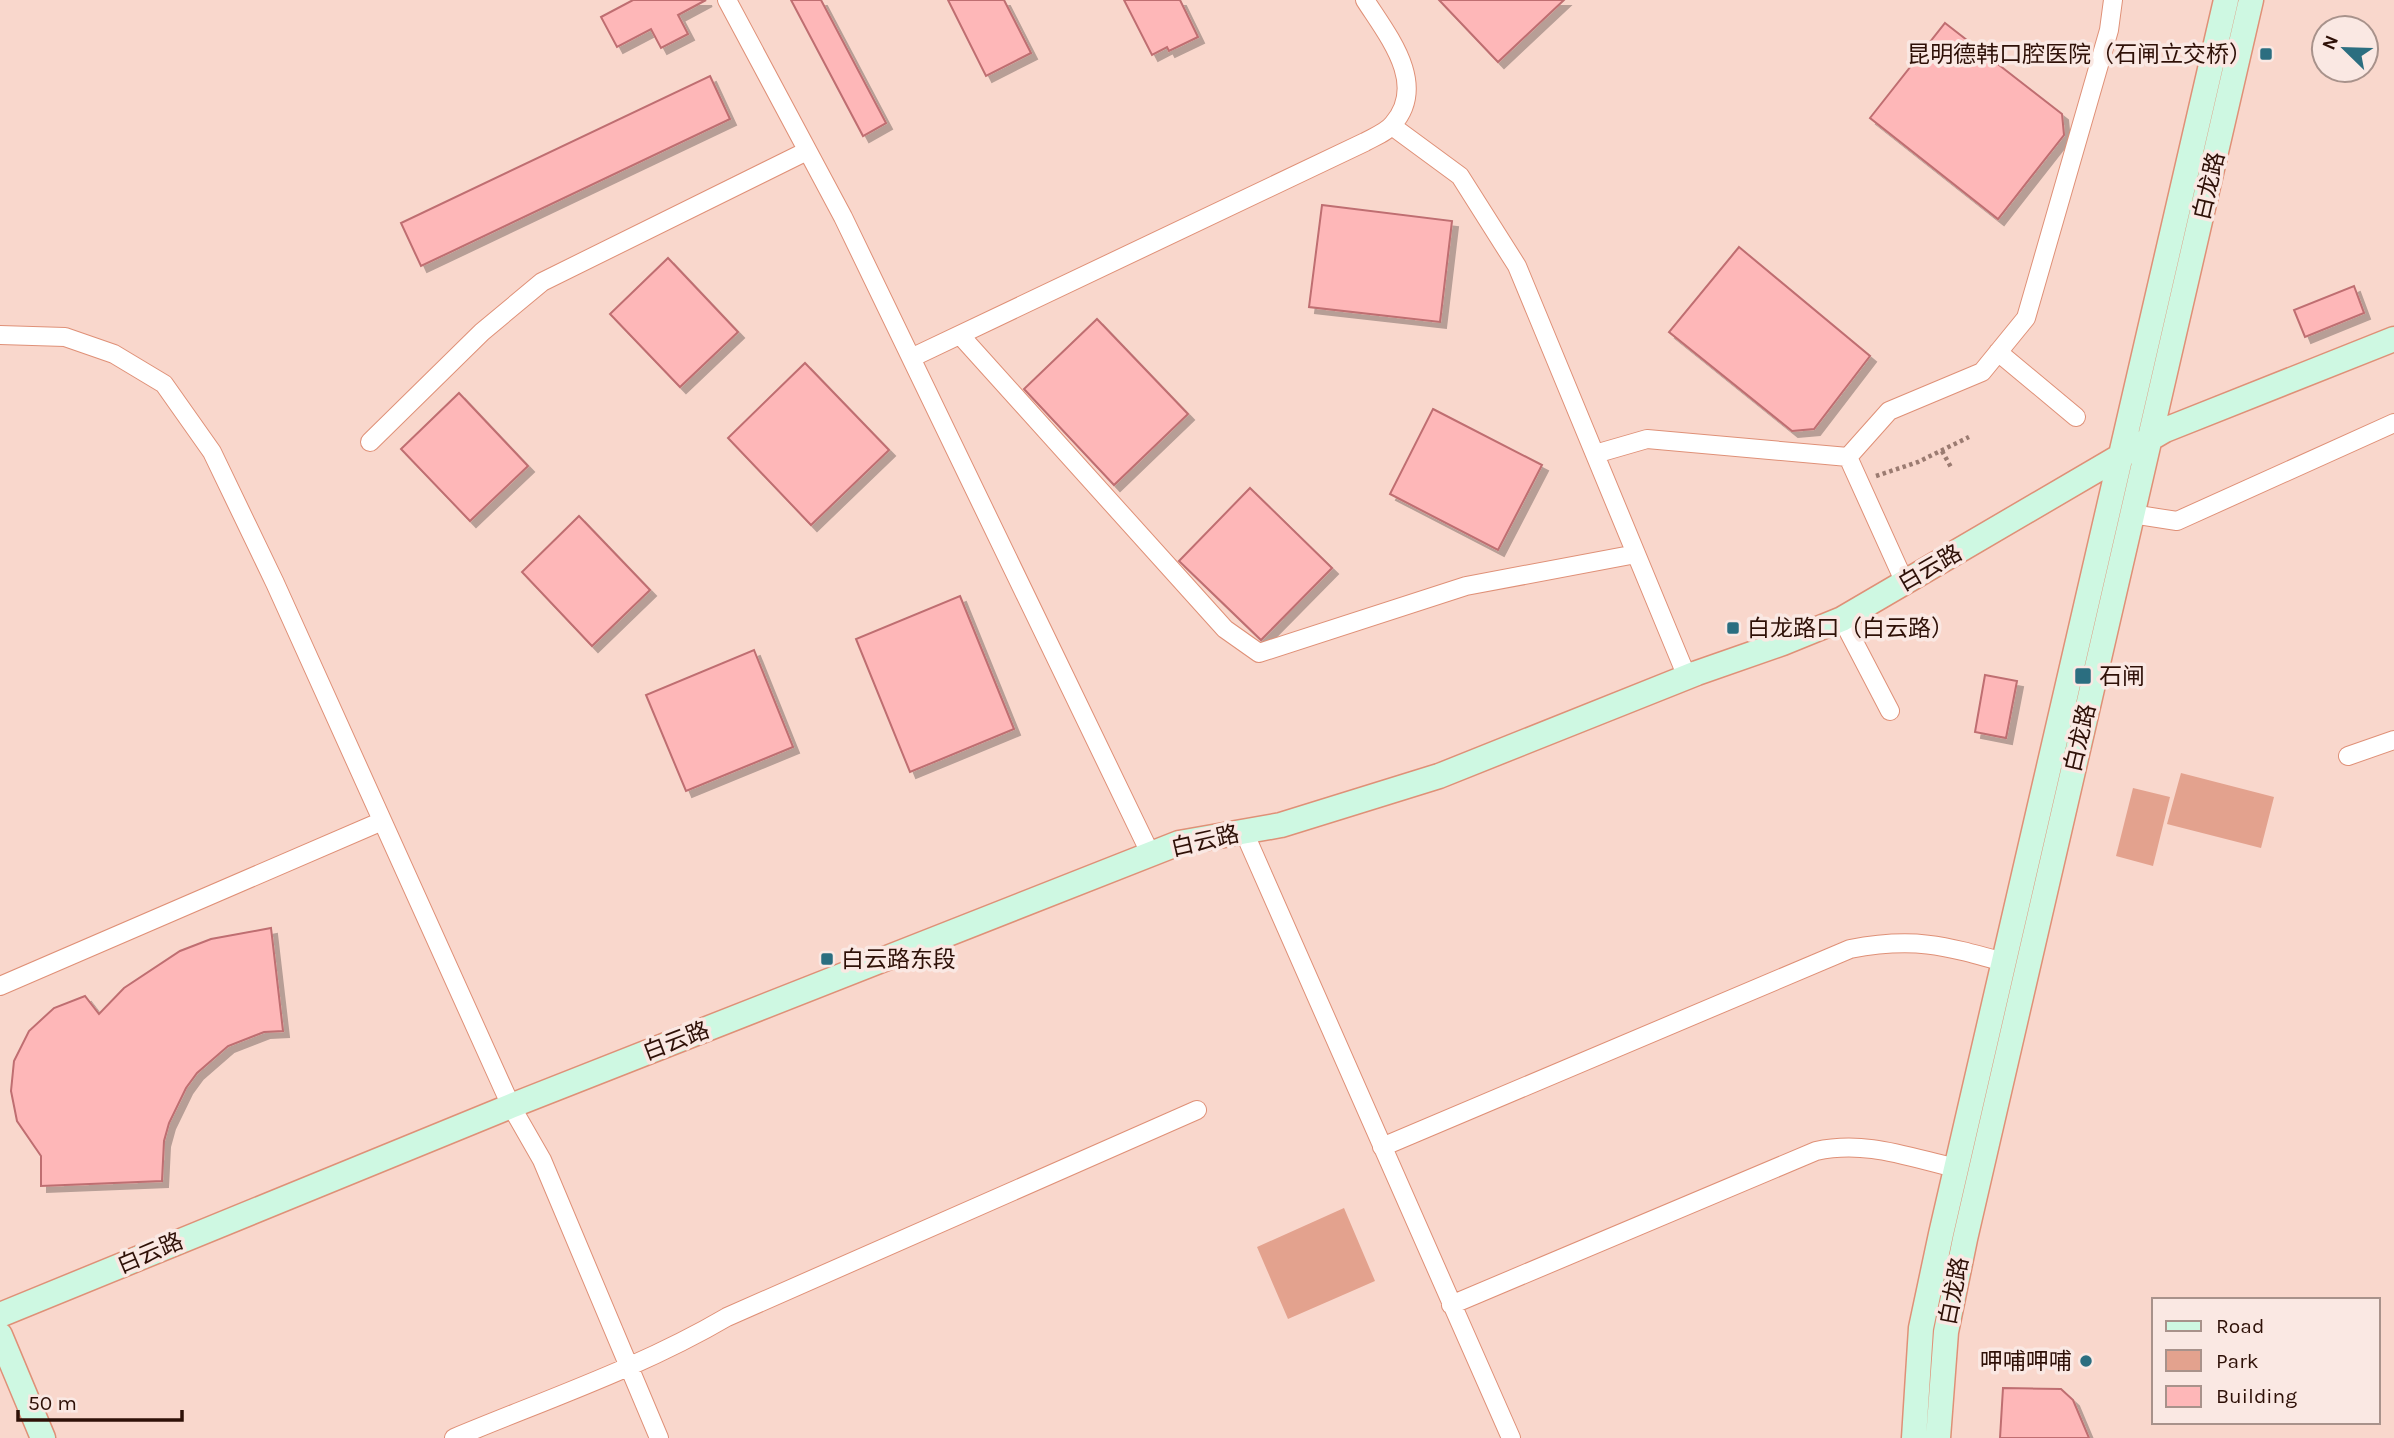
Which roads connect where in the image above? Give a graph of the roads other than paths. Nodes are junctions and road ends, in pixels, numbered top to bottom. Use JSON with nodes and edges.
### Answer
{"nodes":[{"id":1,"x":727,"y":0,"type":"edge"},
{"id":2,"x":1365,"y":0,"type":"edge"},
{"id":3,"x":2113,"y":0,"type":"edge"},
{"id":4,"x":2227,"y":0,"type":"edge"},
{"id":5,"x":2251,"y":0,"type":"edge"},
{"id":6,"x":1392,"y":126,"type":"junction"},
{"id":7,"x":807,"y":151,"type":"junction"},
{"id":8,"x":0,"y":335,"type":"edge"},
{"id":9,"x":960,"y":335,"type":"junction"},
{"id":10,"x":2394,"y":339,"type":"edge"},
{"id":11,"x":1998,"y":352,"type":"junction"},
{"id":12,"x":911,"y":358,"type":"junction"},
{"id":13,"x":2076,"y":417,"type":"dead end"},
{"id":14,"x":2394,"y":423,"type":"edge"},
{"id":15,"x":2149,"y":439,"type":"junction"},
{"id":16,"x":370,"y":442,"type":"dead end"},
{"id":17,"x":1595,"y":454,"type":"junction"},
{"id":18,"x":2121,"y":455,"type":"junction"},
{"id":19,"x":1848,"y":457,"type":"junction"},
{"id":20,"x":2132,"y":514,"type":"junction"},
{"id":21,"x":1636,"y":554,"type":"junction"},
{"id":22,"x":1905,"y":583,"type":"junction"},
{"id":23,"x":1842,"y":618,"type":"junction"},
{"id":24,"x":1687,"y":677,"type":"junction"},
{"id":25,"x":1890,"y":711,"type":"dead end"},
{"id":26,"x":2394,"y":740,"type":"edge"},
{"id":27,"x":2348,"y":756,"type":"dead end"},
{"id":28,"x":380,"y":822,"type":"junction"},
{"id":29,"x":1244,"y":832,"type":"junction"},
{"id":30,"x":1151,"y":855,"type":"junction"},
{"id":31,"x":2003,"y":962,"type":"junction"},
{"id":32,"x":0,"y":986,"type":"edge"},
{"id":33,"x":511,"y":1106,"type":"junction"},
{"id":34,"x":1197,"y":1110,"type":"dead end"},
{"id":35,"x":1382,"y":1147,"type":"junction"},
{"id":36,"x":1956,"y":1168,"type":"junction"},
{"id":37,"x":1451,"y":1305,"type":"junction"},
{"id":38,"x":0,"y":1315,"type":"edge"},
{"id":39,"x":0,"y":1335,"type":"edge"},
{"id":40,"x":626,"y":1366,"type":"junction"},
{"id":41,"x":43,"y":1438,"type":"edge"},
{"id":42,"x":454,"y":1438,"type":"edge"},
{"id":43,"x":659,"y":1438,"type":"edge"},
{"id":44,"x":1511,"y":1438,"type":"edge"},
{"id":45,"x":1914,"y":1438,"type":"edge"},
{"id":46,"x":1938,"y":1438,"type":"edge"}],
"edges":[{"from":1,"to":7,"type":"street"},
{"from":2,"to":6,"type":"street"},
{"from":3,"to":11,"type":"street"},
{"from":4,"to":18,"type":"main road","name":"白龙路"},
{"from":5,"to":15,"type":"main road","name":"白龙路"},
{"from":6,"to":9,"type":"street"},
{"from":6,"to":17,"type":"street"},
{"from":7,"to":12,"type":"street"},
{"from":7,"to":16,"type":"street"},
{"from":8,"to":28,"type":"street"},
{"from":9,"to":12,"type":"street"},
{"from":9,"to":21,"type":"street"},
{"from":10,"to":15,"type":"main road","name":"白云路"},
{"from":11,"to":13,"type":"street"},
{"from":11,"to":19,"type":"street"},
{"from":12,"to":30,"type":"street"},
{"from":14,"to":20,"type":"street"},
{"from":15,"to":18,"type":"main road","name":"白云路"},
{"from":15,"to":20,"type":"main road","name":"白龙路"},
{"from":17,"to":19,"type":"street"},
{"from":17,"to":21,"type":"street"},
{"from":18,"to":22,"type":"main road","name":"白云路"},
{"from":18,"to":31,"type":"main road","name":"白龙路"},
{"from":19,"to":22,"type":"street"},
{"from":20,"to":46,"type":"main road","name":"白龙路"},
{"from":21,"to":24,"type":"street"},
{"from":22,"to":23,"type":"main road","name":"白云路"},
{"from":23,"to":24,"type":"main road","name":"白云路"},
{"from":23,"to":25,"type":"street"},
{"from":24,"to":29,"type":"main road","name":"白云路"},
{"from":26,"to":27,"type":"street"},
{"from":28,"to":32,"type":"street"},
{"from":28,"to":33,"type":"street"},
{"from":29,"to":30,"type":"main road","name":"白云路"},
{"from":29,"to":35,"type":"street"},
{"from":30,"to":33,"type":"main road","name":"白云路"},
{"from":31,"to":35,"type":"street"},
{"from":31,"to":36,"type":"main road","name":"白龙路"},
{"from":33,"to":38,"type":"main road","name":"白云路"},
{"from":33,"to":40,"type":"street"},
{"from":34,"to":40,"type":"street"},
{"from":35,"to":37,"type":"street"},
{"from":36,"to":37,"type":"street"},
{"from":36,"to":45,"type":"main road","name":"白龙路"},
{"from":37,"to":44,"type":"street"},
{"from":39,"to":41,"type":"main road"},
{"from":40,"to":42,"type":"street"},
{"from":40,"to":43,"type":"street"}]}
